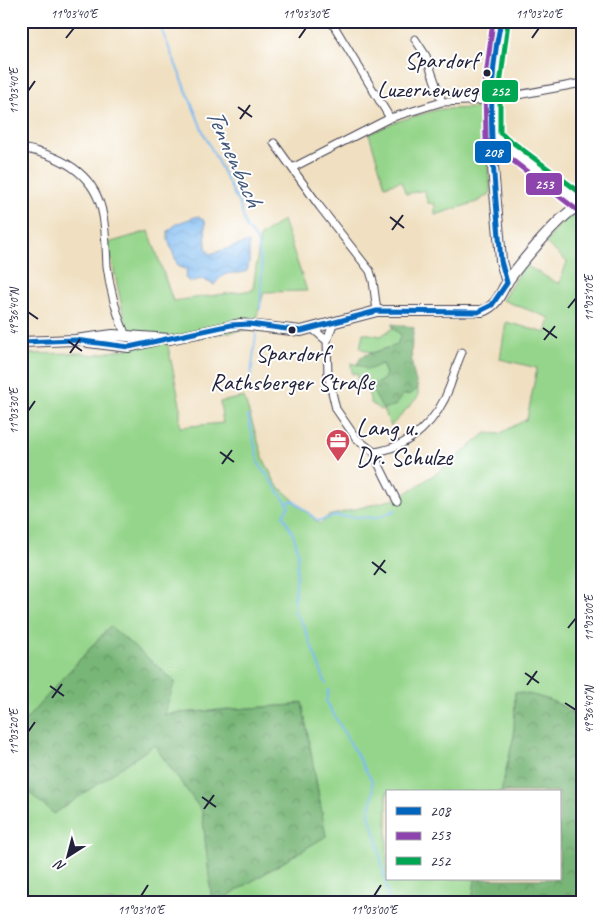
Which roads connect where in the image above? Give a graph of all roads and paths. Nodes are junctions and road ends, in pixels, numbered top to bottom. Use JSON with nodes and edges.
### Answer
{"nodes":[{"id":1,"x":331,"y":21,"type":"edge"},
{"id":2,"x":501,"y":21,"type":"edge"},
{"id":3,"x":415,"y":39,"type":"dead end"},
{"id":4,"x":582,"y":83,"type":"edge"},
{"id":5,"x":491,"y":100,"type":"junction"},
{"id":6,"x":442,"y":102,"type":"junction"},
{"id":7,"x":390,"y":118,"type":"junction"},
{"id":8,"x":493,"y":137,"type":"junction"},
{"id":9,"x":274,"y":143,"type":"dead end"},
{"id":10,"x":21,"y":148,"type":"edge"},
{"id":11,"x":292,"y":168,"type":"junction"},
{"id":12,"x":581,"y":204,"type":"edge"},
{"id":13,"x":21,"y":269,"type":"edge"},
{"id":14,"x":507,"y":283,"type":"junction"},
{"id":15,"x":21,"y":290,"type":"edge"},
{"id":16,"x":377,"y":311,"type":"junction"},
{"id":17,"x":118,"y":317,"type":"junction"},
{"id":18,"x":333,"y":324,"type":"junction"},
{"id":19,"x":313,"y":329,"type":"junction"},
{"id":20,"x":112,"y":335,"type":"junction"},
{"id":21,"x":126,"y":336,"type":"junction"},
{"id":22,"x":160,"y":339,"type":"junction"},
{"id":23,"x":74,"y":340,"type":"junction"},
{"id":24,"x":326,"y":341,"type":"junction"},
{"id":25,"x":21,"y":342,"type":"edge"},
{"id":26,"x":118,"y":346,"type":"junction"},
{"id":27,"x":462,"y":352,"type":"dead end"},
{"id":28,"x":374,"y":452,"type":"junction"},
{"id":29,"x":397,"y":501,"type":"dead end"}],
"edges":[{"from":1,"to":7,"type":"street"},
{"from":2,"to":5,"type":"main road"},
{"from":3,"to":6,"type":"street"},
{"from":4,"to":5,"type":"street"},
{"from":5,"to":6,"type":"street"},
{"from":5,"to":8,"type":"main road"},
{"from":6,"to":7,"type":"street"},
{"from":7,"to":11,"type":"street"},
{"from":8,"to":12,"type":"main road"},
{"from":8,"to":14,"type":"main road"},
{"from":9,"to":11,"type":"street"},
{"from":10,"to":17,"type":"street"},
{"from":11,"to":16,"type":"street"},
{"from":12,"to":14,"type":"main road"},
{"from":13,"to":15,"type":"street"},
{"from":14,"to":16,"type":"main road"},
{"from":16,"to":18,"type":"main road"},
{"from":17,"to":20,"type":"street"},
{"from":17,"to":21,"type":"street"},
{"from":18,"to":19,"type":"main road"},
{"from":18,"to":24,"type":"street"},
{"from":19,"to":22,"type":"main road"},
{"from":19,"to":24,"type":"street"},
{"from":20,"to":21,"type":"main road"},
{"from":20,"to":23,"type":"main road"},
{"from":20,"to":26,"type":"main road"},
{"from":21,"to":22,"type":"main road"},
{"from":21,"to":26,"type":"main road"},
{"from":22,"to":26,"type":"main road"},
{"from":23,"to":25,"type":"main road"},
{"from":23,"to":26,"type":"main road"},
{"from":24,"to":28,"type":"street"},
{"from":27,"to":28,"type":"street"},
{"from":28,"to":29,"type":"street"}]}
